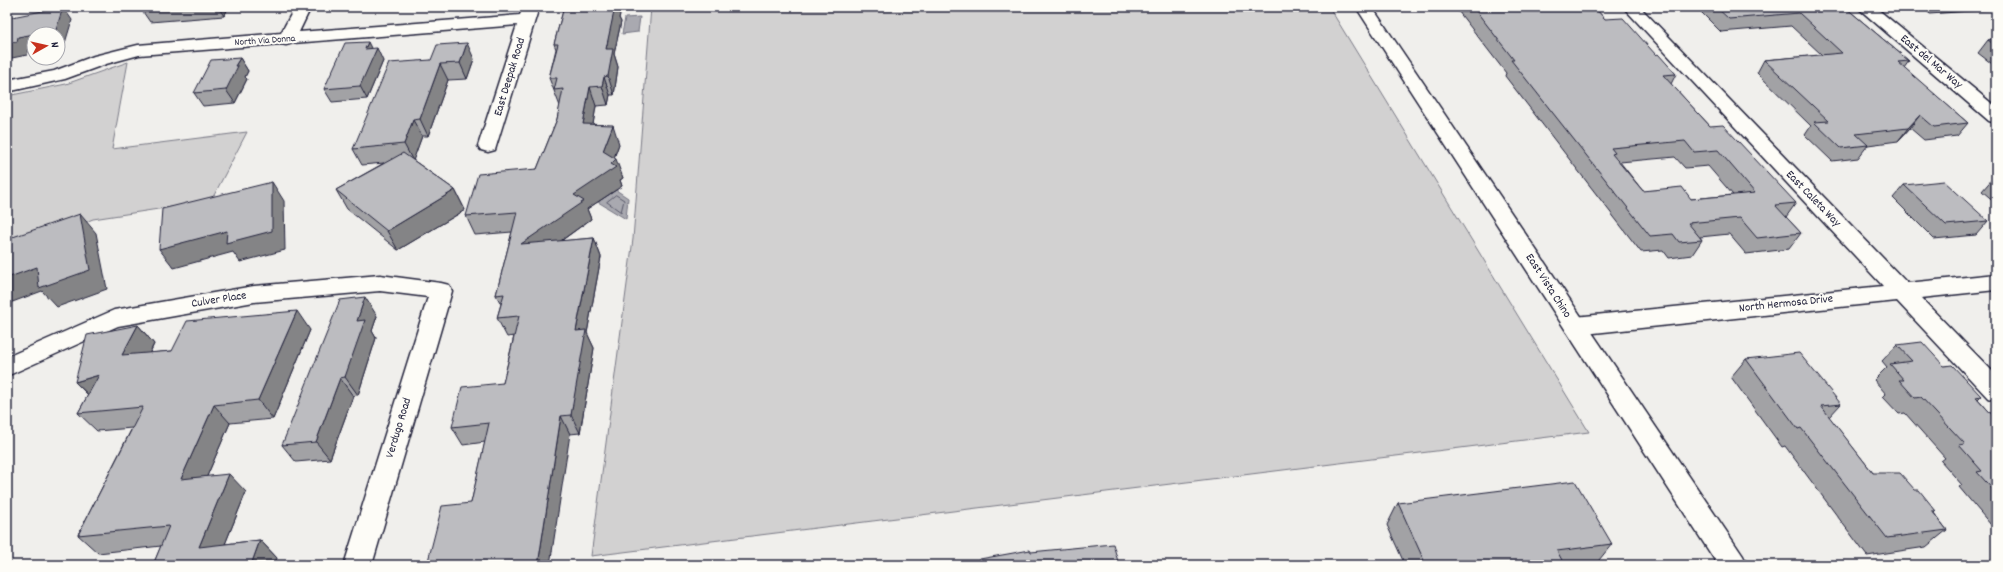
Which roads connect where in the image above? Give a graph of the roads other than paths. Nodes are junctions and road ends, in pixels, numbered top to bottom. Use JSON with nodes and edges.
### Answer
{"nodes":[{"id":1,"x":303,"y":7,"type":"edge"},
{"id":2,"x":1364,"y":7,"type":"edge"},
{"id":3,"x":1631,"y":7,"type":"edge"},
{"id":4,"x":1865,"y":7,"type":"edge"},
{"id":5,"x":530,"y":13,"type":"edge"},
{"id":6,"x":286,"y":40,"type":"junction"},
{"id":7,"x":7,"y":86,"type":"edge"},
{"id":8,"x":1996,"y":117,"type":"edge"},
{"id":9,"x":488,"y":146,"type":"dead end"},
{"id":10,"x":1996,"y":282,"type":"edge"},
{"id":11,"x":440,"y":291,"type":"joint"},
{"id":12,"x":1902,"y":292,"type":"junction"},
{"id":13,"x":1575,"y":326,"type":"junction"},
{"id":14,"x":7,"y":367,"type":"edge"},
{"id":15,"x":1996,"y":391,"type":"edge"},
{"id":16,"x":358,"y":565,"type":"edge"},
{"id":17,"x":1733,"y":565,"type":"edge"}],
"edges":[{"from":1,"to":6,"type":"street"},
{"from":2,"to":13,"type":"street","name":"East Vista Chino"},
{"from":3,"to":12,"type":"street","name":"East Caleta Way"},
{"from":4,"to":8,"type":"street","name":"East del Mar Way"},
{"from":5,"to":6,"type":"street","name":"North Via Donna"},
{"from":5,"to":9,"type":"street","name":"East Deepak Road"},
{"from":6,"to":7,"type":"street","name":"North Via Donna"},
{"from":10,"to":12,"type":"street","name":"North Hermosa Drive"},
{"from":11,"to":14,"type":"street","name":"Culver Place"},
{"from":11,"to":16,"type":"street","name":"Verdugo Road"},
{"from":12,"to":13,"type":"street","name":"North Hermosa Drive"},
{"from":12,"to":15,"type":"street","name":"East Caleta Way"},
{"from":13,"to":17,"type":"street","name":"East Vista Chino"}]}
